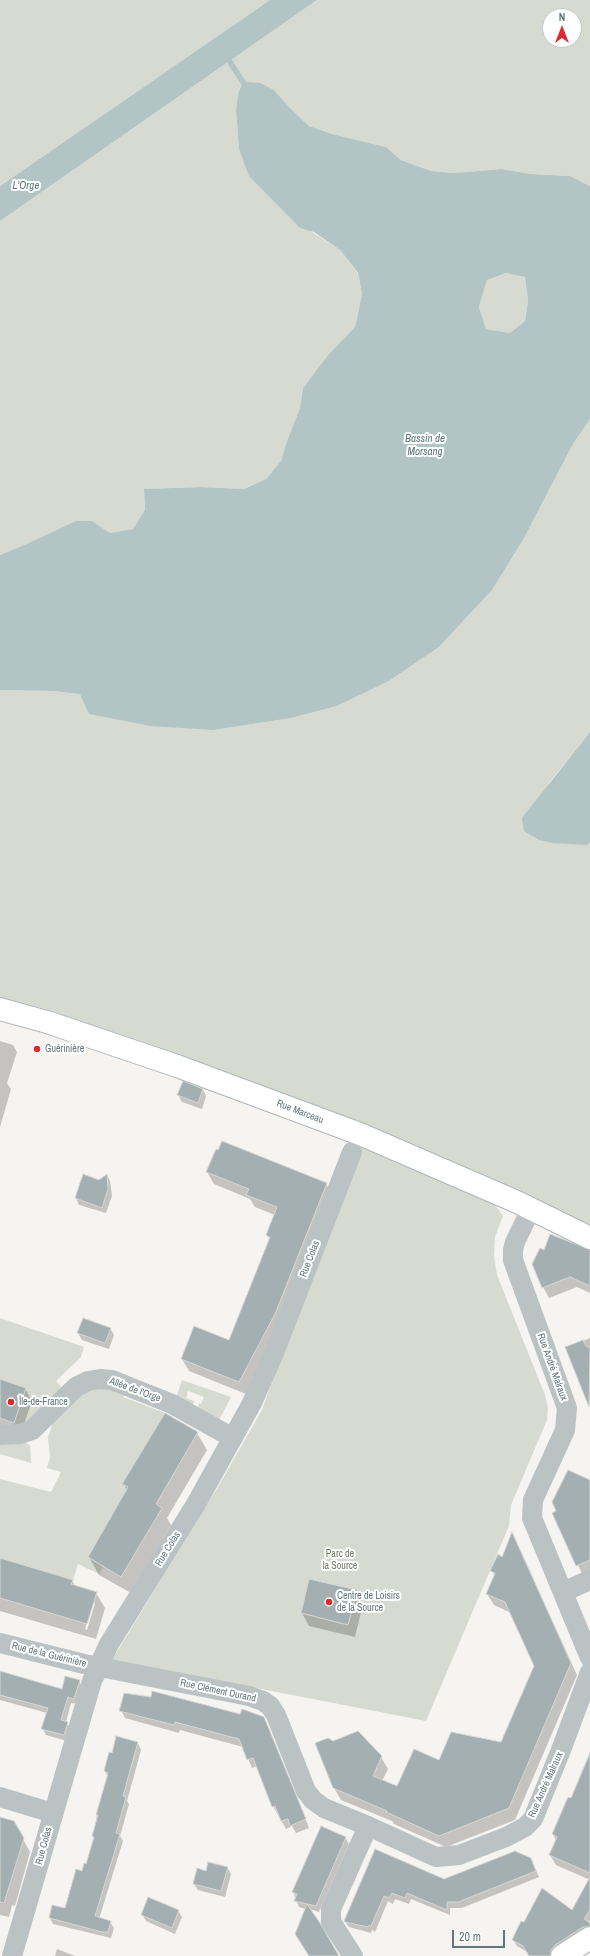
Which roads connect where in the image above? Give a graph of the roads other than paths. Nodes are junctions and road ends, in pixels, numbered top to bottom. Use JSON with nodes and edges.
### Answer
{"nodes":[{"id":1,"x":0,"y":1009,"type":"edge"},
{"id":2,"x":352,"y":1152,"type":"dead end"},
{"id":3,"x":531,"y":1209,"type":"junction"},
{"id":4,"x":590,"y":1238,"type":"edge"},
{"id":5,"x":0,"y":1435,"type":"edge"},
{"id":6,"x":233,"y":1438,"type":"junction"},
{"id":7,"x":590,"y":1580,"type":"edge"},
{"id":8,"x":563,"y":1592,"type":"junction"},
{"id":9,"x":0,"y":1643,"type":"edge"},
{"id":10,"x":590,"y":1658,"type":"edge"},
{"id":11,"x":98,"y":1667,"type":"junction"},
{"id":12,"x":590,"y":1672,"type":"edge"},
{"id":13,"x":0,"y":1797,"type":"edge"},
{"id":14,"x":53,"y":1813,"type":"junction"},
{"id":15,"x":368,"y":1826,"type":"junction"},
{"id":16,"x":590,"y":1938,"type":"edge"},
{"id":17,"x":12,"y":1956,"type":"edge"},
{"id":18,"x":353,"y":1956,"type":"edge"},
{"id":19,"x":562,"y":1956,"type":"edge"}],
"edges":[{"from":1,"to":3,"type":"main road","name":"Rue Marceau"},
{"from":2,"to":6,"type":"street","name":"Rue Colas"},
{"from":3,"to":4,"type":"main road","name":"Rue Marceau"},
{"from":3,"to":8,"type":"street","name":"Rue André Malraux"},
{"from":5,"to":6,"type":"street","name":"Allée de l'Orge"},
{"from":6,"to":11,"type":"street","name":"Rue Colas"},
{"from":7,"to":8,"type":"street"},
{"from":8,"to":10,"type":"street","name":"Rue André Malraux"},
{"from":9,"to":11,"type":"street","name":"Rue de la Guérinière"},
{"from":11,"to":14,"type":"street","name":"Rue Colas"},
{"from":11,"to":15,"type":"street","name":"Rue Clément Durand"},
{"from":12,"to":15,"type":"street","name":"Rue André Malraux"},
{"from":13,"to":14,"type":"street"},
{"from":14,"to":17,"type":"street","name":"Rue Colas"},
{"from":15,"to":18,"type":"street"},
{"from":16,"to":19,"type":"main road"}]}
